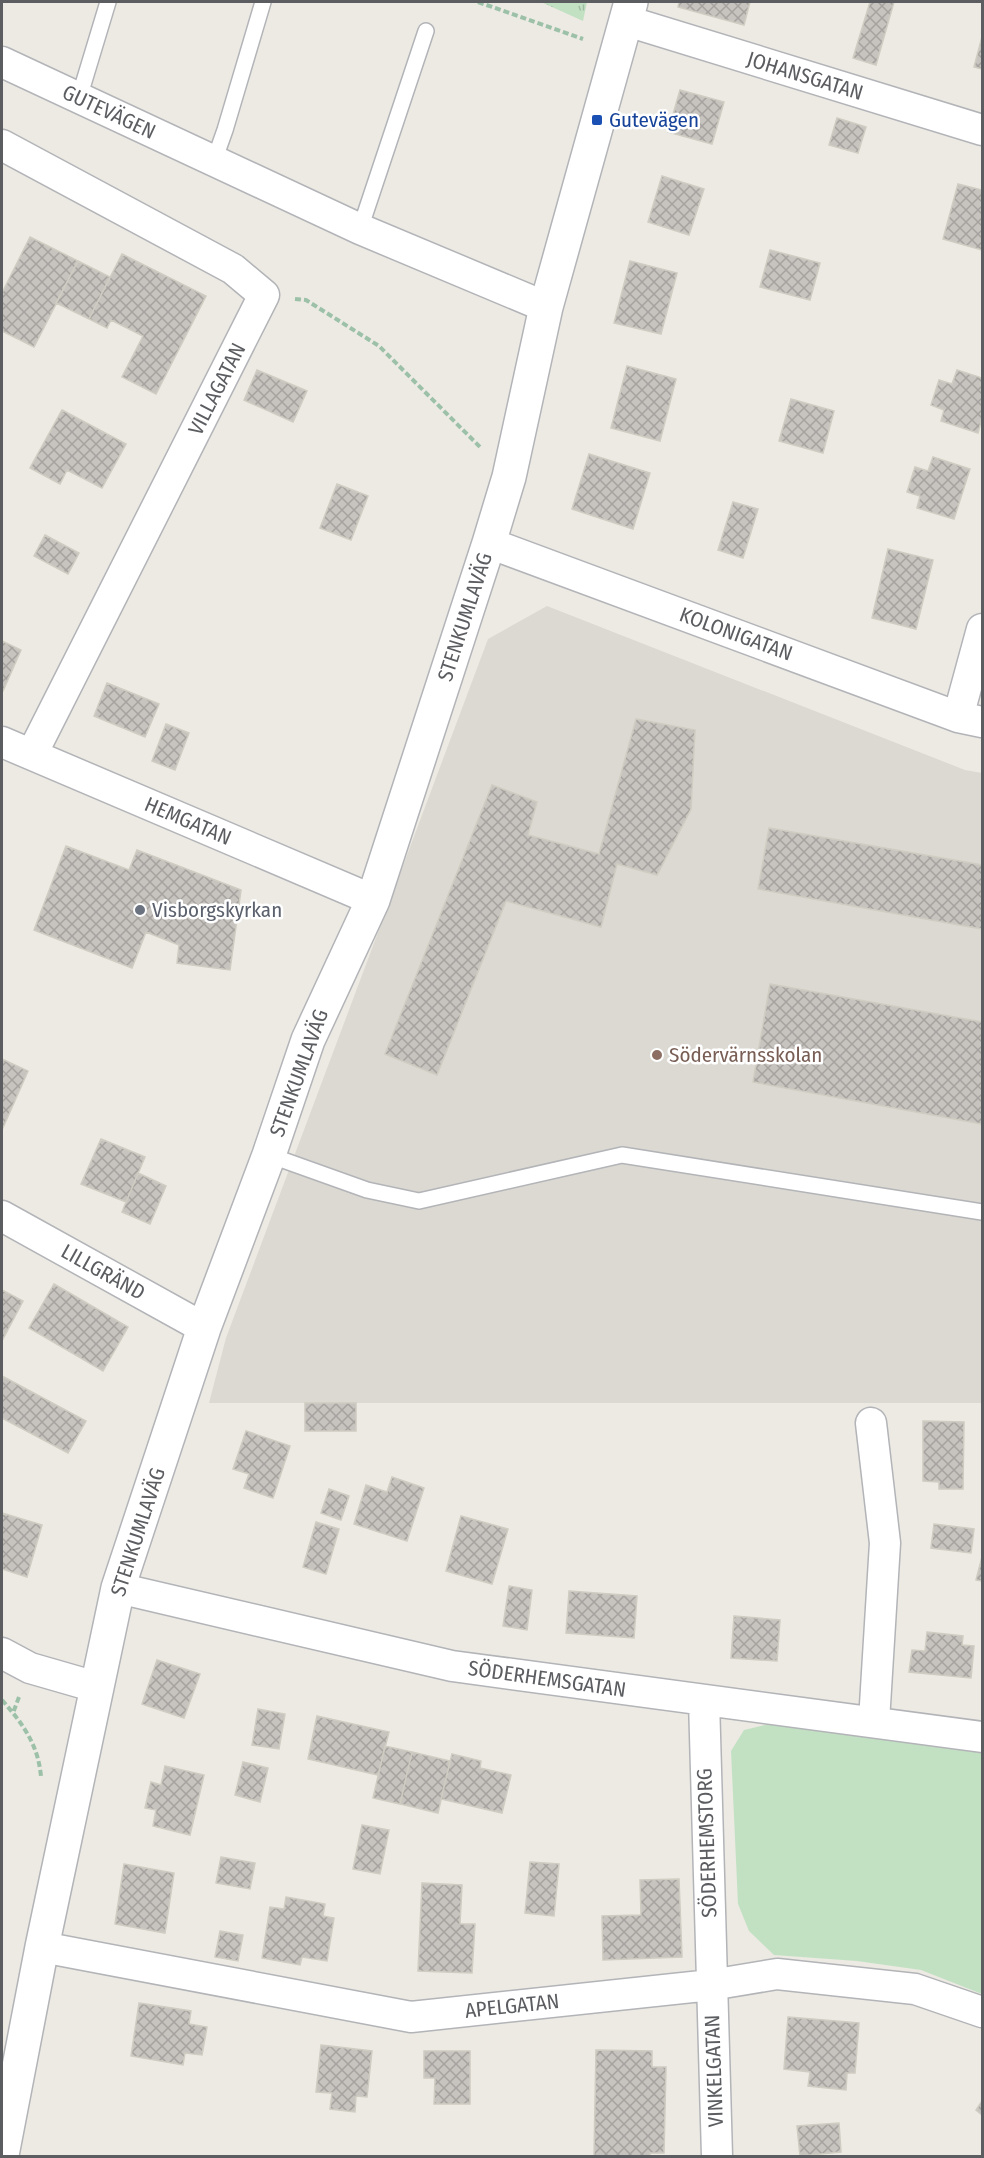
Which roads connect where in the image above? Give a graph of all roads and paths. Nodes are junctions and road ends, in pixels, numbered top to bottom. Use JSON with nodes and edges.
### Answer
{"nodes":[{"id":1,"x":108,"y":2,"type":"edge"},
{"id":2,"x":263,"y":2,"type":"edge"},
{"id":3,"x":478,"y":2,"type":"edge"},
{"id":4,"x":629,"y":11,"type":"edge"},
{"id":5,"x":426,"y":32,"type":"dead end"},
{"id":6,"x":583,"y":39,"type":"dead end"},
{"id":7,"x":2,"y":62,"type":"edge"},
{"id":8,"x":79,"y":98,"type":"junction"},
{"id":9,"x":982,"y":130,"type":"edge"},
{"id":10,"x":2,"y":145,"type":"edge"},
{"id":11,"x":214,"y":161,"type":"junction"},
{"id":12,"x":360,"y":229,"type":"junction"},
{"id":13,"x":264,"y":295,"type":"junction"},
{"id":14,"x":546,"y":307,"type":"junction"},
{"id":15,"x":508,"y":477,"type":"junction"},
{"id":16,"x":489,"y":543,"type":"junction"},
{"id":17,"x":982,"y":629,"type":"edge"},
{"id":18,"x":970,"y":720,"type":"edge"},
{"id":19,"x":2,"y":742,"type":"edge"},
{"id":20,"x":32,"y":754,"type":"junction"},
{"id":21,"x":373,"y":900,"type":"junction"},
{"id":22,"x":269,"y":1155,"type":"junction"},
{"id":23,"x":982,"y":1212,"type":"edge"},
{"id":24,"x":2,"y":1216,"type":"edge"},
{"id":25,"x":204,"y":1328,"type":"junction"},
{"id":26,"x":871,"y":1423,"type":"dead end"},
{"id":27,"x":118,"y":1588,"type":"junction"},
{"id":28,"x":2,"y":1653,"type":"edge"},
{"id":29,"x":30,"y":1668,"type":"junction"},
{"id":30,"x":96,"y":1687,"type":"junction"},
{"id":31,"x":2,"y":1700,"type":"edge"},
{"id":32,"x":704,"y":1700,"type":"junction"},
{"id":33,"x":13,"y":1713,"type":"junction"},
{"id":34,"x":874,"y":1721,"type":"junction"},
{"id":35,"x":982,"y":1737,"type":"edge"},
{"id":36,"x":41,"y":1779,"type":"dead end"},
{"id":37,"x":42,"y":1947,"type":"junction"},
{"id":38,"x":711,"y":1985,"type":"junction"},
{"id":39,"x":982,"y":2012,"type":"edge"},
{"id":40,"x":2,"y":2155,"type":"edge"},
{"id":41,"x":717,"y":2157,"type":"edge"}],
"edges":[{"from":1,"to":8,"type":"lane"},
{"from":2,"to":11,"type":"lane"},
{"from":3,"to":6,"type":"path"},
{"from":4,"to":9,"type":"street","name":"JOHANSGATAN"},
{"from":4,"to":14,"type":"street","name":"STENKUMLAVÄG"},
{"from":5,"to":12,"type":"lane"},
{"from":7,"to":8,"type":"street","name":"GUTEVÄGEN"},
{"from":8,"to":11,"type":"street","name":"GUTEVÄGEN"},
{"from":10,"to":13,"type":"street"},
{"from":11,"to":12,"type":"street","name":"GUTEVÄGEN"},
{"from":12,"to":14,"type":"street","name":"GUTEVÄGEN"},
{"from":13,"to":15,"type":"path"},
{"from":13,"to":20,"type":"street","name":"VILLAGATAN"},
{"from":14,"to":15,"type":"street","name":"STENKUMLAVÄG"},
{"from":15,"to":16,"type":"street","name":"STENKUMLAVÄG"},
{"from":16,"to":18,"type":"street","name":"KOLONIGATAN"},
{"from":16,"to":21,"type":"street","name":"STENKUMLAVÄG"},
{"from":17,"to":18,"type":"street"},
{"from":19,"to":20,"type":"street","name":"HEMGATAN"},
{"from":20,"to":21,"type":"street","name":"HEMGATAN"},
{"from":21,"to":22,"type":"street","name":"STENKUMLAVÄG"},
{"from":22,"to":23,"type":"lane"},
{"from":22,"to":25,"type":"street","name":"STENKUMLAVÄG"},
{"from":24,"to":25,"type":"street","name":"LILLGRÄND"},
{"from":25,"to":27,"type":"street","name":"STENKUMLAVÄG"},
{"from":26,"to":34,"type":"street"},
{"from":27,"to":30,"type":"street","name":"STENKUMLAVÄG"},
{"from":27,"to":32,"type":"street","name":"SÖDERHEMSGATAN"},
{"from":28,"to":29,"type":"street"},
{"from":29,"to":30,"type":"street"},
{"from":29,"to":33,"type":"path"},
{"from":30,"to":37,"type":"street","name":"STENKUMLAVÄG"},
{"from":31,"to":33,"type":"path"},
{"from":32,"to":34,"type":"street","name":"SÖDERHEMSGATAN"},
{"from":32,"to":38,"type":"street","name":"SÖDERHEMSTORG"},
{"from":33,"to":36,"type":"path"},
{"from":34,"to":35,"type":"street","name":"SÖDERHEMSGATAN"},
{"from":37,"to":38,"type":"street","name":"APELGATAN"},
{"from":37,"to":40,"type":"street","name":"STENKUMLAVÄG"},
{"from":38,"to":39,"type":"street","name":"APELGATAN"},
{"from":38,"to":41,"type":"street","name":"VINKELGATAN"}]}
